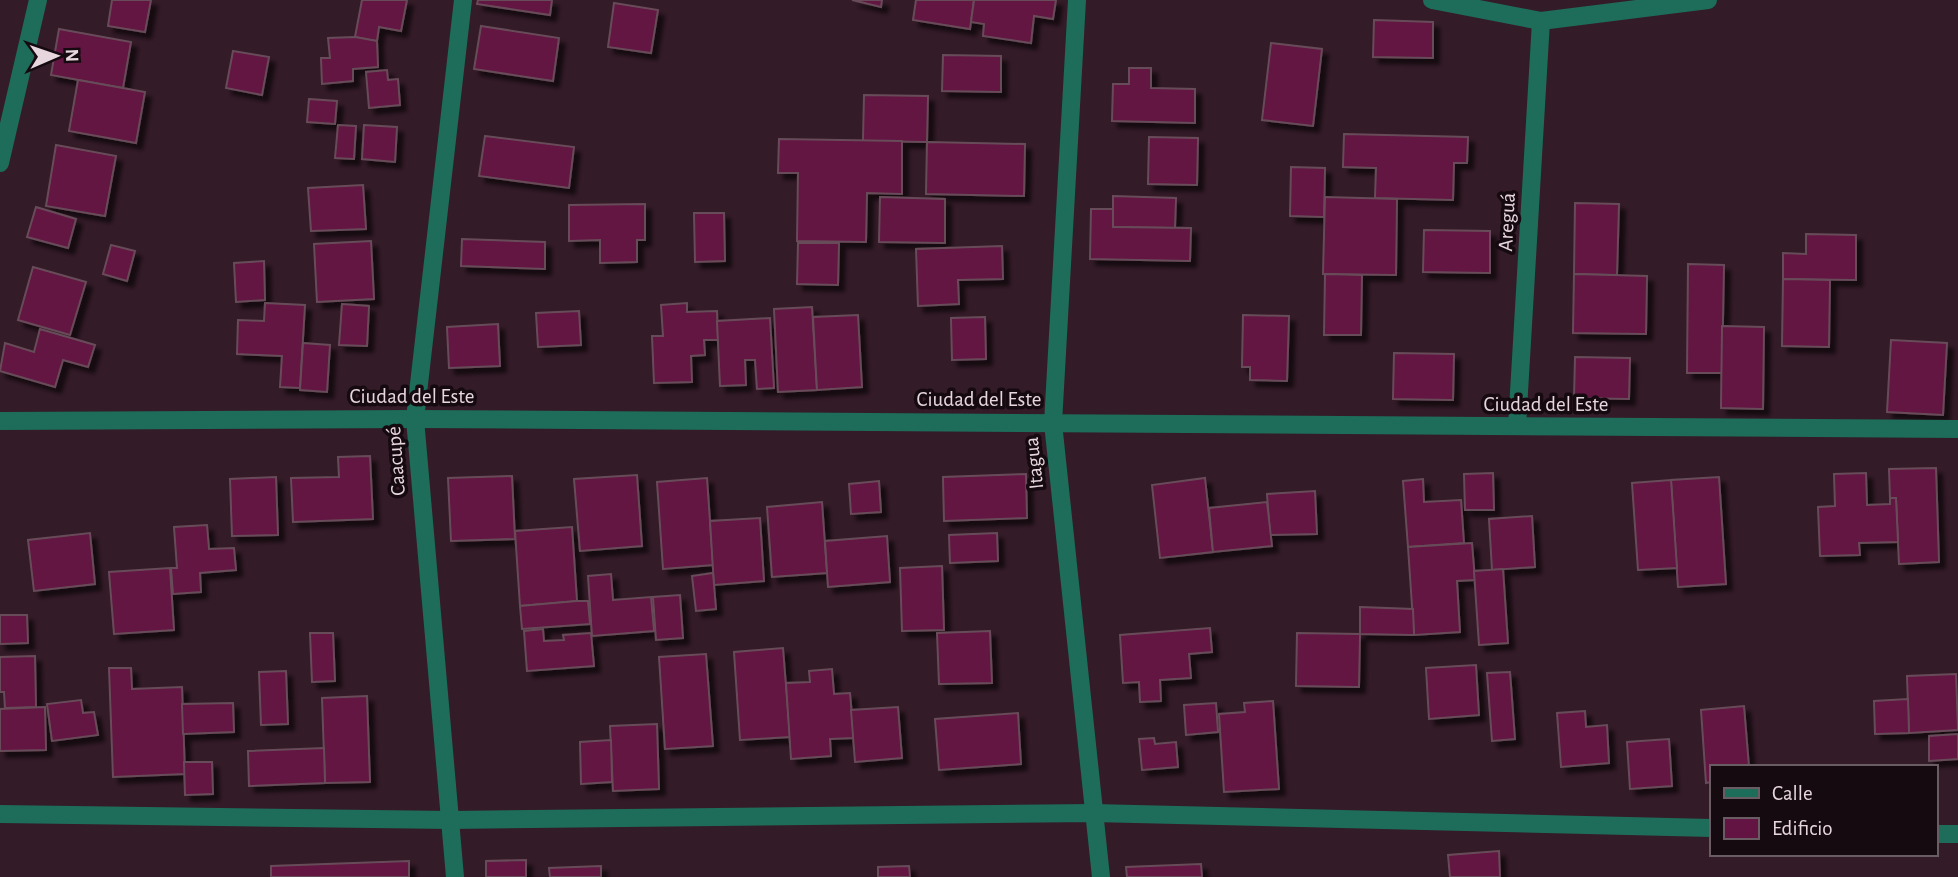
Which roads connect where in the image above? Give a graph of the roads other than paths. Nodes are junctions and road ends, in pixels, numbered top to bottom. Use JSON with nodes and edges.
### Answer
{"nodes":[{"id":1,"x":38,"y":0,"type":"edge"},
{"id":2,"x":463,"y":0,"type":"edge"},
{"id":3,"x":1077,"y":0,"type":"edge"},
{"id":4,"x":1432,"y":0,"type":"edge"},
{"id":5,"x":1708,"y":0,"type":"edge"},
{"id":6,"x":1541,"y":21,"type":"junction"},
{"id":7,"x":0,"y":163,"type":"edge"},
{"id":8,"x":415,"y":419,"type":"junction"},
{"id":9,"x":0,"y":421,"type":"edge"},
{"id":10,"x":1053,"y":423,"type":"junction"},
{"id":11,"x":1517,"y":426,"type":"junction"},
{"id":12,"x":1958,"y":429,"type":"edge"},
{"id":13,"x":1093,"y":813,"type":"junction"},
{"id":14,"x":0,"y":814,"type":"edge"},
{"id":15,"x":450,"y":820,"type":"junction"},
{"id":16,"x":1710,"y":828,"type":"edge"},
{"id":17,"x":1937,"y":834,"type":"edge"},
{"id":18,"x":1958,"y":834,"type":"edge"},
{"id":19,"x":455,"y":877,"type":"edge"},
{"id":20,"x":1101,"y":877,"type":"edge"}],
"edges":[{"from":1,"to":7,"type":"street"},
{"from":2,"to":8,"type":"street","name":"Caacupé"},
{"from":3,"to":10,"type":"street","name":"Itagua"},
{"from":4,"to":6,"type":"street"},
{"from":5,"to":6,"type":"street"},
{"from":6,"to":11,"type":"street","name":"Areguá"},
{"from":8,"to":9,"type":"street","name":"Ciudad del Este"},
{"from":8,"to":10,"type":"street","name":"Ciudad del Este"},
{"from":8,"to":15,"type":"street","name":"Caacupé"},
{"from":10,"to":11,"type":"street","name":"Ciudad del Este"},
{"from":10,"to":13,"type":"street","name":"Itagua"},
{"from":11,"to":12,"type":"street","name":"Ciudad del Este"},
{"from":13,"to":15,"type":"street"},
{"from":13,"to":16,"type":"street"},
{"from":13,"to":20,"type":"street","name":"Itagua"},
{"from":14,"to":15,"type":"street"},
{"from":15,"to":19,"type":"street","name":"Caacupé"},
{"from":17,"to":18,"type":"street"}]}
